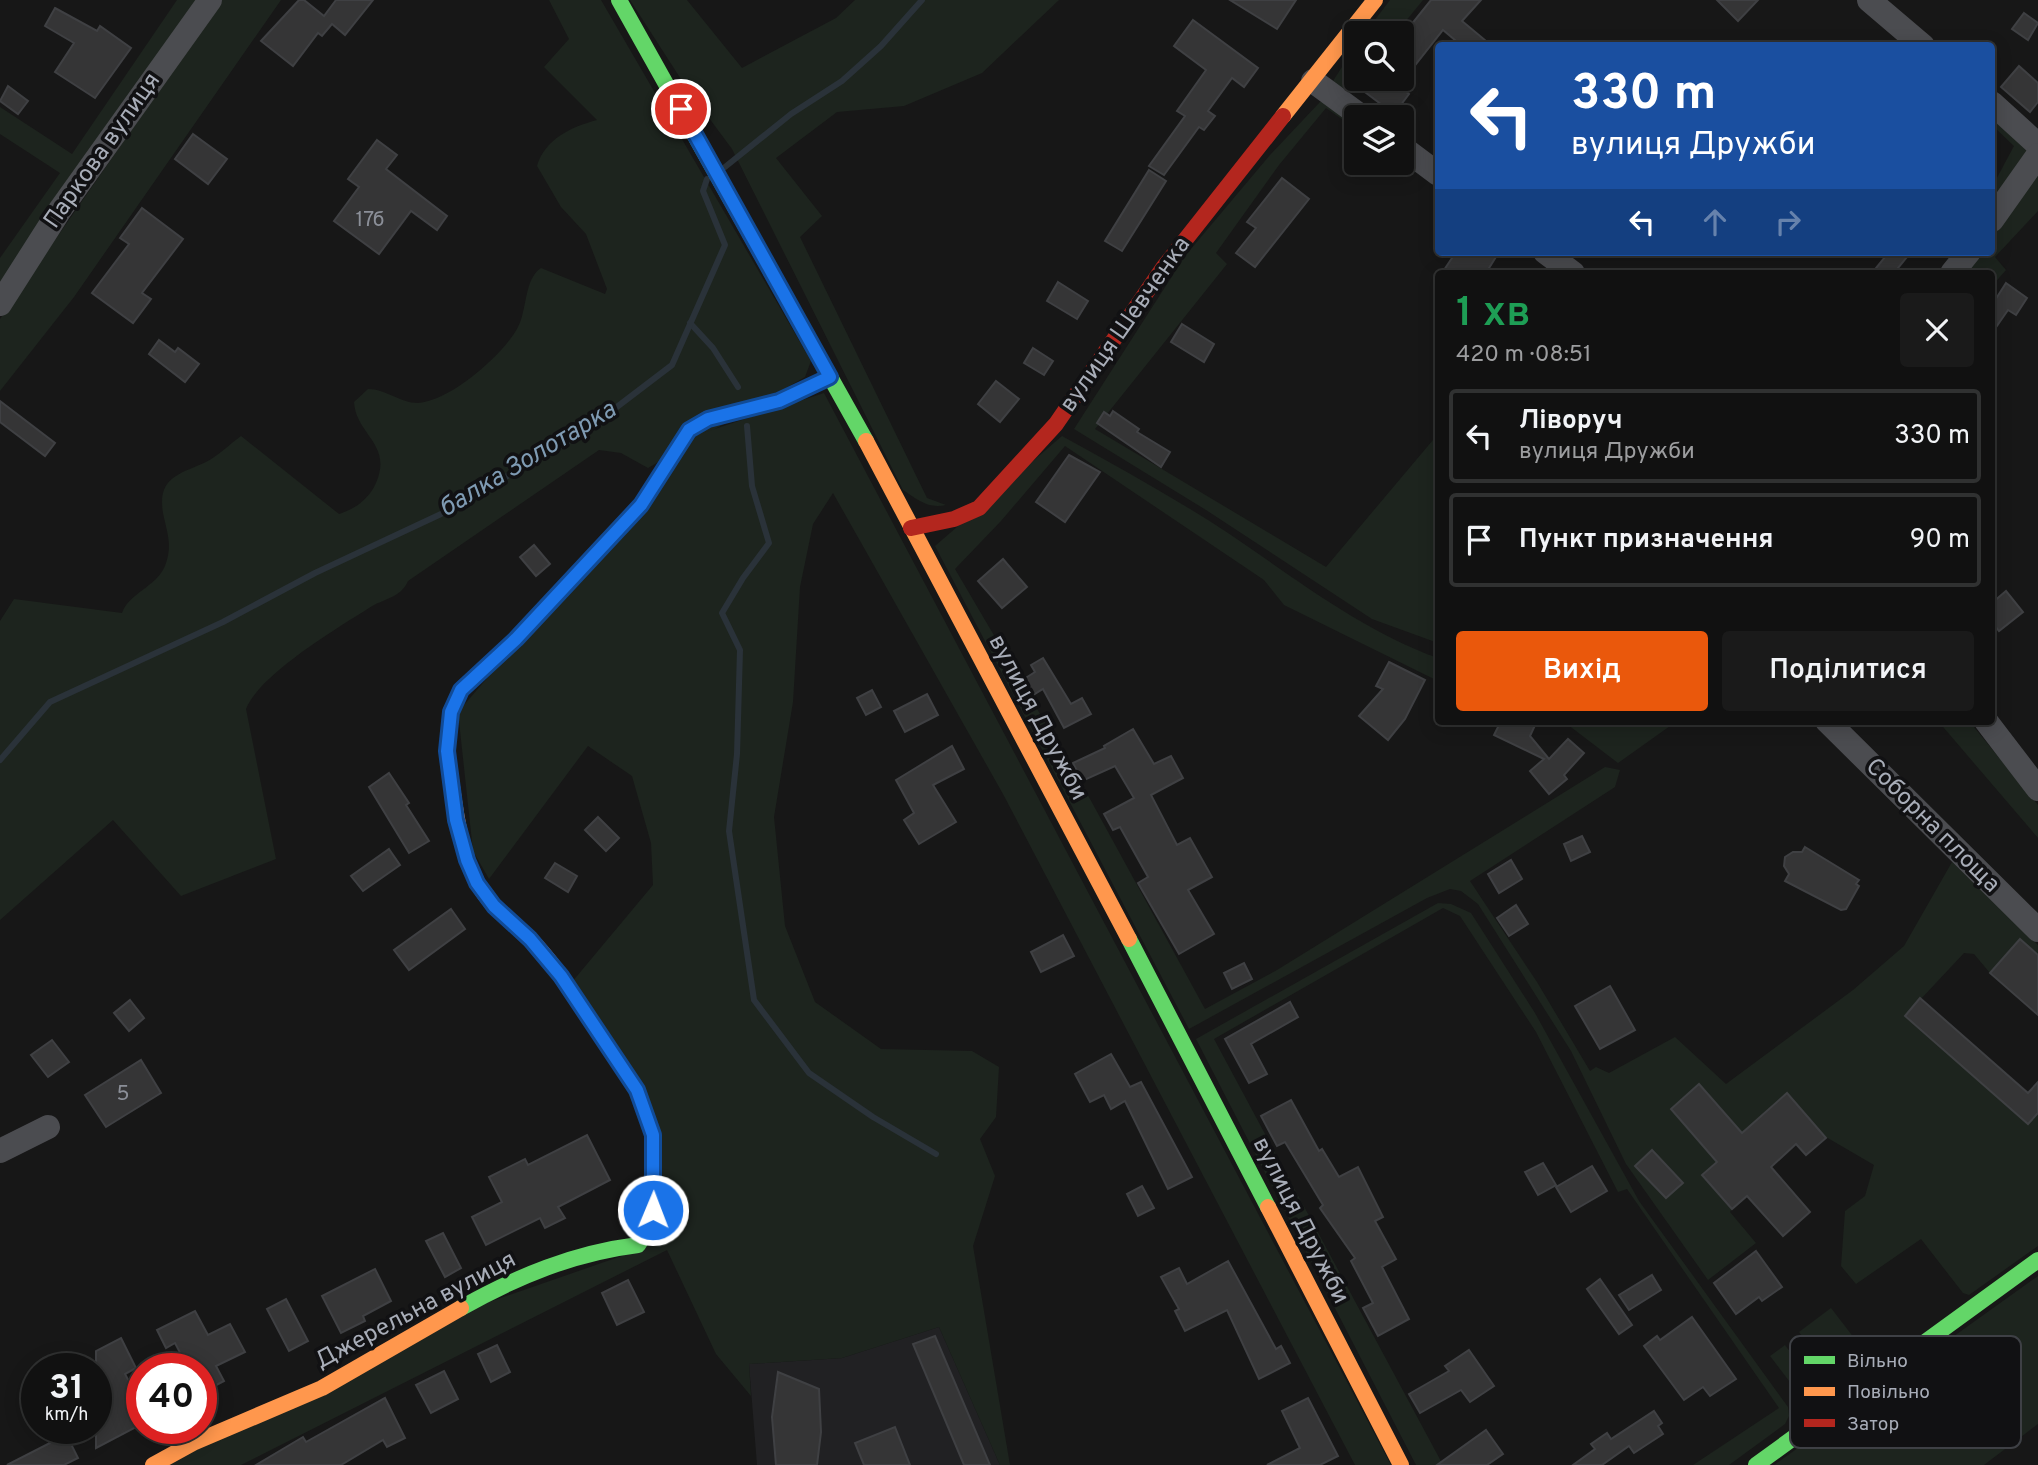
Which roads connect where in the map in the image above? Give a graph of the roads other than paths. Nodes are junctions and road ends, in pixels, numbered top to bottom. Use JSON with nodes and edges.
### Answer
{"nodes":[{"id":1,"x":211,"y":0,"type":"edge"},
{"id":2,"x":619,"y":0,"type":"edge"},
{"id":3,"x":1375,"y":0,"type":"edge"},
{"id":4,"x":1869,"y":0,"type":"edge"},
{"id":5,"x":1918,"y":42,"type":"edge"},
{"id":6,"x":1313,"y":81,"type":"junction"},
{"id":7,"x":1346,"y":105,"type":"edge"},
{"id":8,"x":1995,"y":106,"type":"edge"},
{"id":9,"x":2038,"y":145,"type":"edge"},
{"id":10,"x":2038,"y":155,"type":"edge"},
{"id":11,"x":1414,"y":156,"type":"edge"},
{"id":12,"x":1435,"y":172,"type":"edge"},
{"id":13,"x":1995,"y":216,"type":"edge"},
{"id":14,"x":1550,"y":256,"type":"edge"},
{"id":15,"x":1966,"y":256,"type":"edge"},
{"id":16,"x":1569,"y":270,"type":"edge"},
{"id":17,"x":1954,"y":270,"type":"edge"},
{"id":18,"x":0,"y":304,"type":"edge"},
{"id":19,"x":830,"y":377,"type":"junction"},
{"id":20,"x":911,"y":528,"type":"junction"},
{"id":21,"x":1831,"y":725,"type":"edge"},
{"id":22,"x":1989,"y":725,"type":"edge"},
{"id":23,"x":2038,"y":789,"type":"edge"},
{"id":24,"x":2038,"y":930,"type":"edge"},
{"id":25,"x":48,"y":1127,"type":"dead end"},
{"id":26,"x":0,"y":1151,"type":"edge"},
{"id":27,"x":2038,"y":1260,"type":"edge"},
{"id":28,"x":1933,"y":1336,"type":"edge"},
{"id":29,"x":1790,"y":1440,"type":"edge"},
{"id":30,"x":153,"y":1465,"type":"edge"},
{"id":31,"x":1401,"y":1465,"type":"edge"},
{"id":32,"x":1756,"y":1465,"type":"edge"}],
"edges":[{"from":1,"to":18,"type":"street","name":"Паркова вулиця"},
{"from":2,"to":19,"type":"street","name":"вулиця Дружби"},
{"from":3,"to":6,"type":"street","name":"вулиця Шевченка"},
{"from":4,"to":5,"type":"street"},
{"from":6,"to":7,"type":"street"},
{"from":6,"to":20,"type":"street","name":"вулиця Шевченка"},
{"from":8,"to":9,"type":"street"},
{"from":10,"to":13,"type":"street"},
{"from":11,"to":12,"type":"street"},
{"from":14,"to":16,"type":"street"},
{"from":15,"to":17,"type":"street"},
{"from":19,"to":20,"type":"street","name":"вулиця Дружби"},
{"from":19,"to":30,"type":"street","name":"Джерельна вулиця"},
{"from":20,"to":31,"type":"street","name":"вулиця Дружби"},
{"from":21,"to":24,"type":"street","name":"Соборна площа"},
{"from":22,"to":23,"type":"street"},
{"from":25,"to":26,"type":"street"},
{"from":27,"to":28,"type":"street"},
{"from":29,"to":32,"type":"street"}]}
